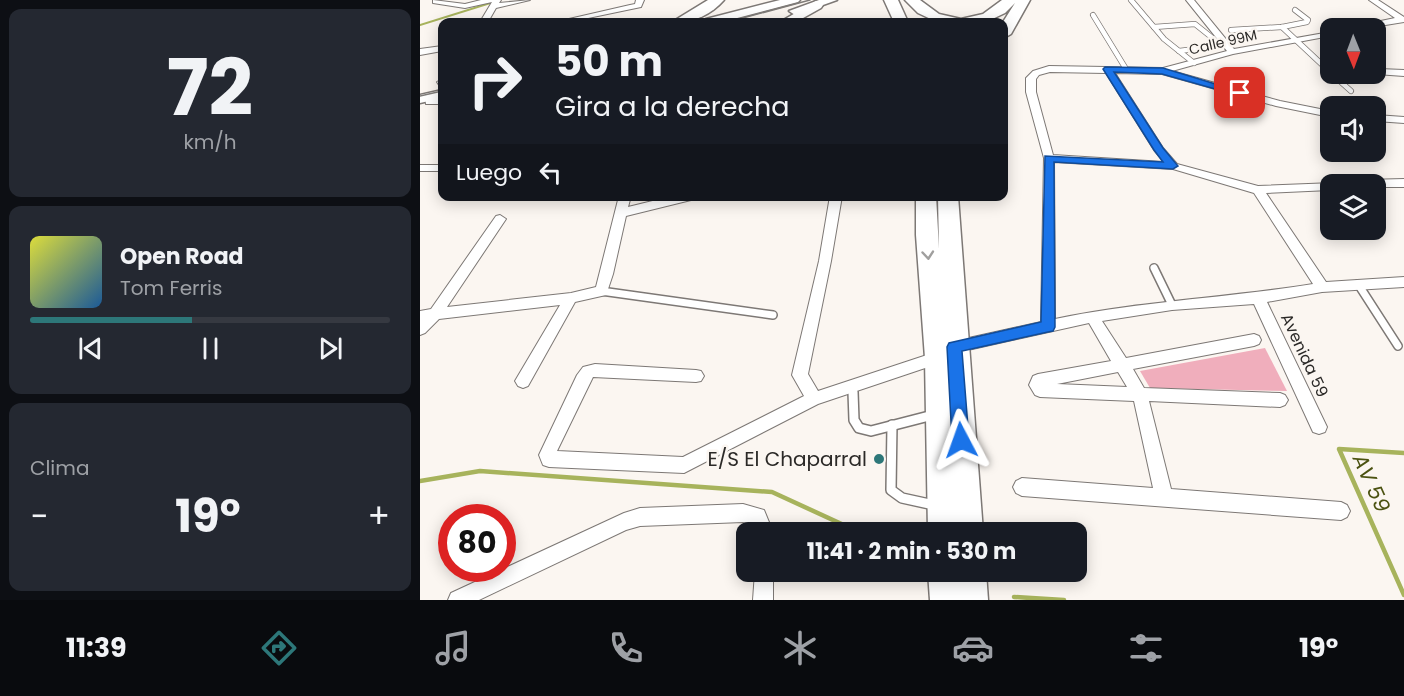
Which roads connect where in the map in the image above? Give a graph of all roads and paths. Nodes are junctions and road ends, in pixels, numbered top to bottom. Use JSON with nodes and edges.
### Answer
{"nodes":[{"id":1,"x":526,"y":0,"type":"edge"},
{"id":2,"x":640,"y":0,"type":"edge"},
{"id":3,"x":717,"y":0,"type":"edge"},
{"id":4,"x":794,"y":0,"type":"edge"},
{"id":5,"x":831,"y":0,"type":"edge"},
{"id":6,"x":910,"y":0,"type":"edge"},
{"id":7,"x":1010,"y":0,"type":"edge"},
{"id":8,"x":1023,"y":0,"type":"edge"},
{"id":9,"x":1131,"y":0,"type":"edge"},
{"id":10,"x":1190,"y":0,"type":"edge"},
{"id":11,"x":1373,"y":0,"type":"edge"},
{"id":12,"x":436,"y":1,"type":"edge"},
{"id":13,"x":494,"y":3,"type":"edge"},
{"id":14,"x":892,"y":3,"type":"edge"},
{"id":15,"x":816,"y":4,"type":"junction"},
{"id":16,"x":1295,"y":10,"type":"dead end"},
{"id":17,"x":1093,"y":15,"type":"dead end"},
{"id":18,"x":486,"y":18,"type":"edge"},
{"id":19,"x":579,"y":18,"type":"edge"},
{"id":20,"x":689,"y":18,"type":"edge"},
{"id":21,"x":725,"y":18,"type":"edge"},
{"id":22,"x":768,"y":18,"type":"edge"},
{"id":23,"x":793,"y":18,"type":"edge"},
{"id":24,"x":894,"y":18,"type":"edge"},
{"id":25,"x":899,"y":18,"type":"edge"},
{"id":26,"x":917,"y":18,"type":"edge"},
{"id":27,"x":932,"y":18,"type":"edge"},
{"id":28,"x":987,"y":18,"type":"edge"},
{"id":29,"x":1403,"y":20,"type":"edge"},
{"id":30,"x":1389,"y":22,"type":"junction"},
{"id":31,"x":1386,"y":23,"type":"edge"},
{"id":32,"x":1008,"y":27,"type":"edge"},
{"id":33,"x":1154,"y":27,"type":"junction"},
{"id":34,"x":1282,"y":27,"type":"junction"},
{"id":35,"x":1231,"y":30,"type":"dead end"},
{"id":36,"x":1404,"y":31,"type":"edge"},
{"id":37,"x":1320,"y":36,"type":"edge"},
{"id":38,"x":1297,"y":40,"type":"junction"},
{"id":39,"x":438,"y":50,"type":"edge"},
{"id":40,"x":1179,"y":51,"type":"junction"},
{"id":41,"x":420,"y":52,"type":"edge"},
{"id":42,"x":1232,"y":52,"type":"junction"},
{"id":43,"x":1320,"y":62,"type":"edge"},
{"id":44,"x":1194,"y":63,"type":"junction"},
{"id":45,"x":1108,"y":69,"type":"junction"},
{"id":46,"x":1126,"y":69,"type":"junction"},
{"id":47,"x":1163,"y":71,"type":"junction"},
{"id":48,"x":1386,"y":72,"type":"edge"},
{"id":49,"x":1404,"y":73,"type":"edge"},
{"id":50,"x":1343,"y":84,"type":"edge"},
{"id":51,"x":1351,"y":91,"type":"dead end"},
{"id":52,"x":1320,"y":112,"type":"edge"},
{"id":53,"x":1386,"y":119,"type":"edge"},
{"id":54,"x":1404,"y":120,"type":"edge"},
{"id":55,"x":1049,"y":158,"type":"junction"},
{"id":56,"x":1173,"y":166,"type":"junction"},
{"id":57,"x":420,"y":168,"type":"edge"},
{"id":58,"x":438,"y":168,"type":"edge"},
{"id":59,"x":1386,"y":183,"type":"edge"},
{"id":60,"x":1404,"y":183,"type":"edge"},
{"id":61,"x":1320,"y":187,"type":"edge"},
{"id":62,"x":1258,"y":190,"type":"junction"},
{"id":63,"x":624,"y":201,"type":"edge"},
{"id":64,"x":670,"y":201,"type":"edge"},
{"id":65,"x":835,"y":201,"type":"edge"},
{"id":66,"x":943,"y":201,"type":"edge"},
{"id":67,"x":621,"y":213,"type":"junction"},
{"id":68,"x":500,"y":219,"type":"dead end"},
{"id":69,"x":1154,"y":268,"type":"dead end"},
{"id":70,"x":1404,"y":282,"type":"edge"},
{"id":71,"x":1358,"y":284,"type":"junction"},
{"id":72,"x":1322,"y":286,"type":"junction"},
{"id":73,"x":601,"y":291,"type":"junction"},
{"id":74,"x":571,"y":298,"type":"junction"},
{"id":75,"x":1258,"y":298,"type":"junction"},
{"id":76,"x":1172,"y":305,"type":"junction"},
{"id":77,"x":435,"y":314,"type":"junction"},
{"id":78,"x":774,"y":315,"type":"dead end"},
{"id":79,"x":420,"y":316,"type":"edge"},
{"id":80,"x":1092,"y":317,"type":"junction"},
{"id":81,"x":1048,"y":327,"type":"junction"},
{"id":82,"x":420,"y":329,"type":"edge"},
{"id":83,"x":1254,"y":340,"type":"dead end"},
{"id":84,"x":1398,"y":346,"type":"dead end"},
{"id":85,"x":946,"y":352,"type":"junction"},
{"id":86,"x":1122,"y":365,"type":"junction"},
{"id":87,"x":696,"y":376,"type":"dead end"},
{"id":88,"x":523,"y":381,"type":"dead end"},
{"id":89,"x":853,"y":388,"type":"junction"},
{"id":90,"x":1140,"y":394,"type":"junction"},
{"id":91,"x":814,"y":399,"type":"junction"},
{"id":92,"x":1280,"y":400,"type":"dead end"},
{"id":93,"x":939,"y":414,"type":"junction"},
{"id":94,"x":892,"y":425,"type":"junction"},
{"id":95,"x":1319,"y":427,"type":"dead end"},
{"id":96,"x":1022,"y":487,"type":"dead end"},
{"id":97,"x":1164,"y":497,"type":"junction"},
{"id":98,"x":1341,"y":511,"type":"dead end"},
{"id":99,"x":943,"y":520,"type":"edge"},
{"id":100,"x":760,"y":522,"type":"edge"},
{"id":101,"x":966,"y":522,"type":"edge"},
{"id":102,"x":764,"y":582,"type":"edge"},
{"id":103,"x":945,"y":582,"type":"edge"},
{"id":104,"x":970,"y":582,"type":"edge"},
{"id":105,"x":458,"y":600,"type":"edge"},
{"id":106,"x":763,"y":600,"type":"edge"},
{"id":107,"x":946,"y":600,"type":"edge"},
{"id":108,"x":971,"y":600,"type":"edge"}],
"edges":[{"from":1,"to":13,"type":"street"},
{"from":2,"to":19,"type":"street"},
{"from":3,"to":20,"type":"highway"},
{"from":4,"to":21,"type":"main road"},
{"from":5,"to":15,"type":"main road"},
{"from":6,"to":26,"type":"highway"},
{"from":6,"to":27,"type":"highway"},
{"from":7,"to":28,"type":"highway"},
{"from":8,"to":32,"type":"highway"},
{"from":9,"to":33,"type":"lane"},
{"from":10,"to":42,"type":"street"},
{"from":11,"to":29,"type":"street"},
{"from":12,"to":13,"type":"street"},
{"from":13,"to":18,"type":"street"},
{"from":14,"to":24,"type":"highway"},
{"from":14,"to":25,"type":"highway"},
{"from":15,"to":22,"type":"main road"},
{"from":15,"to":23,"type":"highway"},
{"from":16,"to":34,"type":"lane"},
{"from":17,"to":46,"type":"lane"},
{"from":29,"to":30,"type":"street"},
{"from":30,"to":31,"type":"street"},
{"from":30,"to":36,"type":"street"},
{"from":33,"to":40,"type":"lane"},
{"from":33,"to":40,"type":"lane"},
{"from":34,"to":35,"type":"lane"},
{"from":34,"to":38,"type":"lane"},
{"from":37,"to":38,"type":"street","name":"Calle 99M"},
{"from":38,"to":42,"type":"street","name":"Calle 99M"},
{"from":38,"to":43,"type":"lane"},
{"from":39,"to":41,"type":"street"},
{"from":40,"to":44,"type":"lane"},
{"from":42,"to":44,"type":"street","name":"Calle 99M"},
{"from":44,"to":47,"type":"street","name":"Calle 99M"},
{"from":45,"to":46,"type":"street","name":"Calle 99M"},
{"from":45,"to":55,"type":"street","name":"Calle 99M"},
{"from":45,"to":56,"type":"street"},
{"from":46,"to":47,"type":"street","name":"Calle 99M"},
{"from":47,"to":52,"type":"street"},
{"from":48,"to":49,"type":"street"},
{"from":50,"to":51,"type":"lane"},
{"from":53,"to":54,"type":"street"},
{"from":55,"to":56,"type":"street"},
{"from":55,"to":81,"type":"street"},
{"from":56,"to":62,"type":"street"},
{"from":57,"to":58,"type":"street"},
{"from":59,"to":60,"type":"street"},
{"from":61,"to":62,"type":"street"},
{"from":62,"to":72,"type":"street"},
{"from":63,"to":67,"type":"street"},
{"from":64,"to":67,"type":"street"},
{"from":65,"to":91,"type":"street"},
{"from":66,"to":85,"type":"highway"},
{"from":67,"to":73,"type":"street"},
{"from":68,"to":77,"type":"street"},
{"from":69,"to":76,"type":"lane"},
{"from":70,"to":71,"type":"street"},
{"from":71,"to":72,"type":"street"},
{"from":71,"to":84,"type":"lane"},
{"from":72,"to":75,"type":"street"},
{"from":73,"to":74,"type":"street"},
{"from":73,"to":78,"type":"lane"},
{"from":74,"to":77,"type":"street"},
{"from":74,"to":88,"type":"street"},
{"from":75,"to":76,"type":"street"},
{"from":75,"to":95,"type":"street","name":"Avenida 59"},
{"from":76,"to":80,"type":"street"},
{"from":77,"to":79,"type":"street"},
{"from":77,"to":82,"type":"street"},
{"from":80,"to":81,"type":"street"},
{"from":80,"to":86,"type":"street"},
{"from":81,"to":85,"type":"street"},
{"from":83,"to":86,"type":"street"},
{"from":85,"to":89,"type":"street"},
{"from":85,"to":93,"type":"highway"},
{"from":85,"to":101,"type":"highway"},
{"from":86,"to":90,"type":"street"},
{"from":86,"to":90,"type":"street"},
{"from":87,"to":91,"type":"street"},
{"from":89,"to":91,"type":"street"},
{"from":89,"to":94,"type":"lane"},
{"from":90,"to":92,"type":"street"},
{"from":90,"to":97,"type":"street"},
{"from":93,"to":94,"type":"lane"},
{"from":93,"to":99,"type":"highway"},
{"from":94,"to":99,"type":"lane"},
{"from":96,"to":97,"type":"street"},
{"from":97,"to":98,"type":"street"},
{"from":100,"to":105,"type":"street"},
{"from":102,"to":106,"type":"street"},
{"from":103,"to":107,"type":"highway"},
{"from":104,"to":108,"type":"highway"}]}
